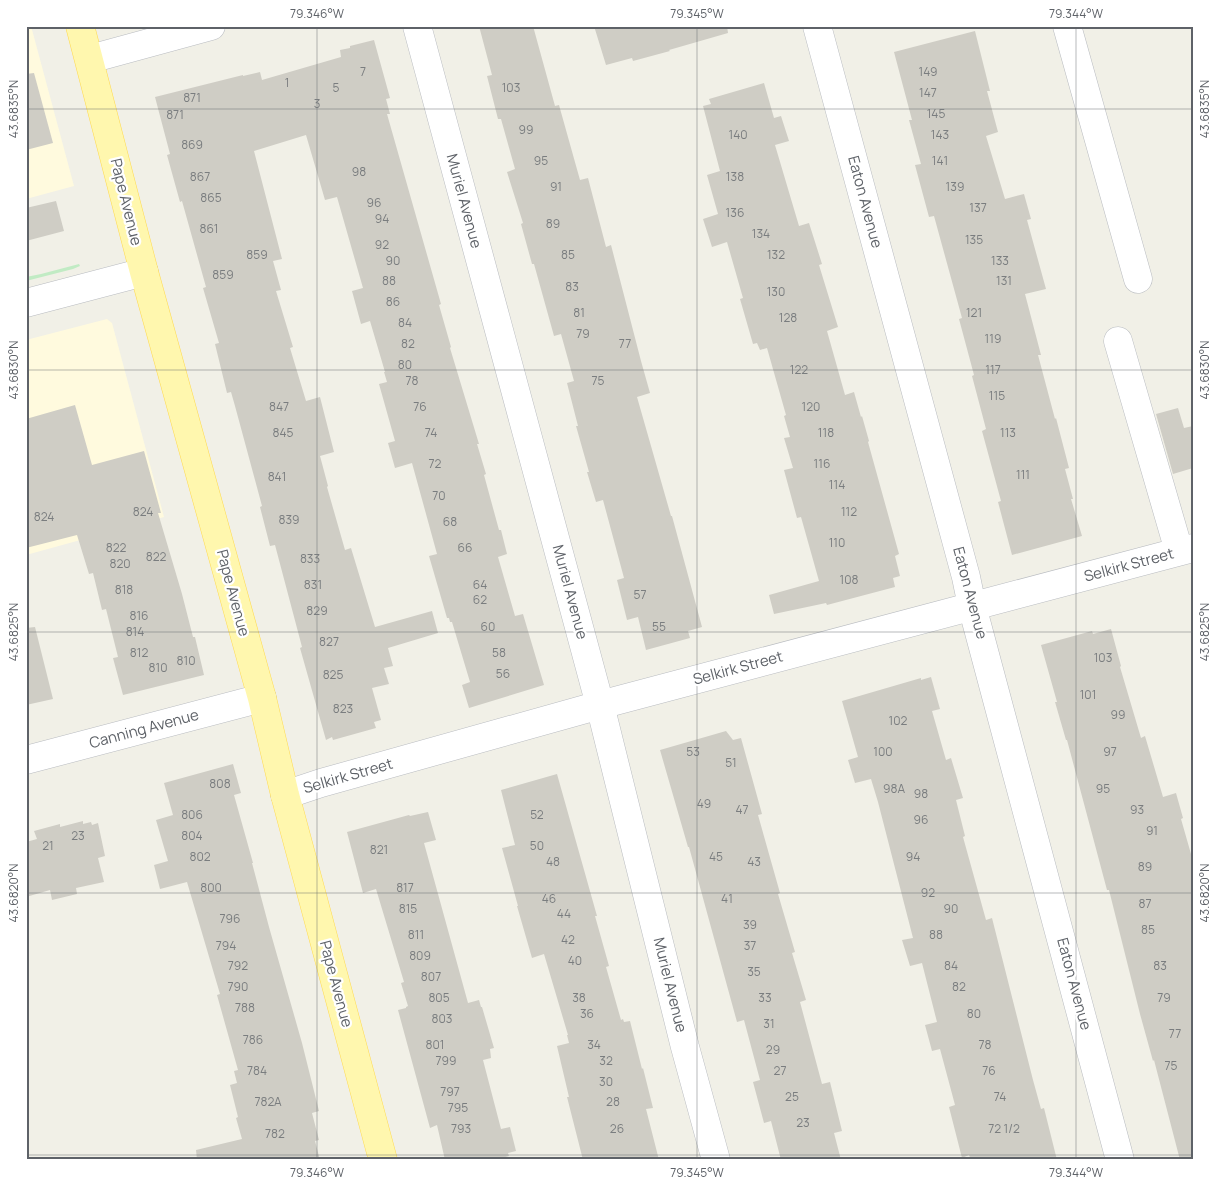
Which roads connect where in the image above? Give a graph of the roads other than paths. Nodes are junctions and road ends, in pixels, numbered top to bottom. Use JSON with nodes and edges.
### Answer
{"nodes":[{"id":1,"x":80,"y":26,"type":"edge"},
{"id":2,"x":211,"y":26,"type":"edge"},
{"id":3,"x":417,"y":26,"type":"edge"},
{"id":4,"x":817,"y":26,"type":"edge"},
{"id":5,"x":1067,"y":26,"type":"edge"},
{"id":6,"x":90,"y":59,"type":"junction"},
{"id":7,"x":144,"y":272,"type":"junction"},
{"id":8,"x":1138,"y":279,"type":"dead end"},
{"id":9,"x":26,"y":303,"type":"edge"},
{"id":10,"x":1118,"y":340,"type":"dead end"},
{"id":11,"x":1186,"y":549,"type":"edge"},
{"id":12,"x":972,"y":606,"type":"junction"},
{"id":13,"x":262,"y":698,"type":"junction"},
{"id":14,"x":600,"y":704,"type":"junction"},
{"id":15,"x":26,"y":760,"type":"edge"},
{"id":16,"x":285,"y":795,"type":"junction"},
{"id":17,"x":383,"y":1160,"type":"edge"},
{"id":18,"x":716,"y":1160,"type":"edge"},
{"id":19,"x":1120,"y":1160,"type":"edge"}],
"edges":[{"from":1,"to":6,"type":"main road","name":"Pape Avenue"},
{"from":2,"to":6,"type":"street"},
{"from":3,"to":14,"type":"street","name":"Muriel Avenue"},
{"from":4,"to":12,"type":"street","name":"Eaton Avenue"},
{"from":5,"to":8,"type":"street"},
{"from":6,"to":7,"type":"main road","name":"Pape Avenue"},
{"from":7,"to":9,"type":"street"},
{"from":7,"to":13,"type":"main road","name":"Pape Avenue"},
{"from":10,"to":11,"type":"street"},
{"from":11,"to":12,"type":"street","name":"Selkirk Street"},
{"from":12,"to":14,"type":"street","name":"Selkirk Street"},
{"from":12,"to":19,"type":"street","name":"Eaton Avenue"},
{"from":13,"to":15,"type":"street","name":"Canning Avenue"},
{"from":13,"to":16,"type":"main road","name":"Pape Avenue"},
{"from":14,"to":16,"type":"street","name":"Selkirk Street"},
{"from":14,"to":18,"type":"street","name":"Muriel Avenue"},
{"from":16,"to":17,"type":"main road","name":"Pape Avenue"}]}
